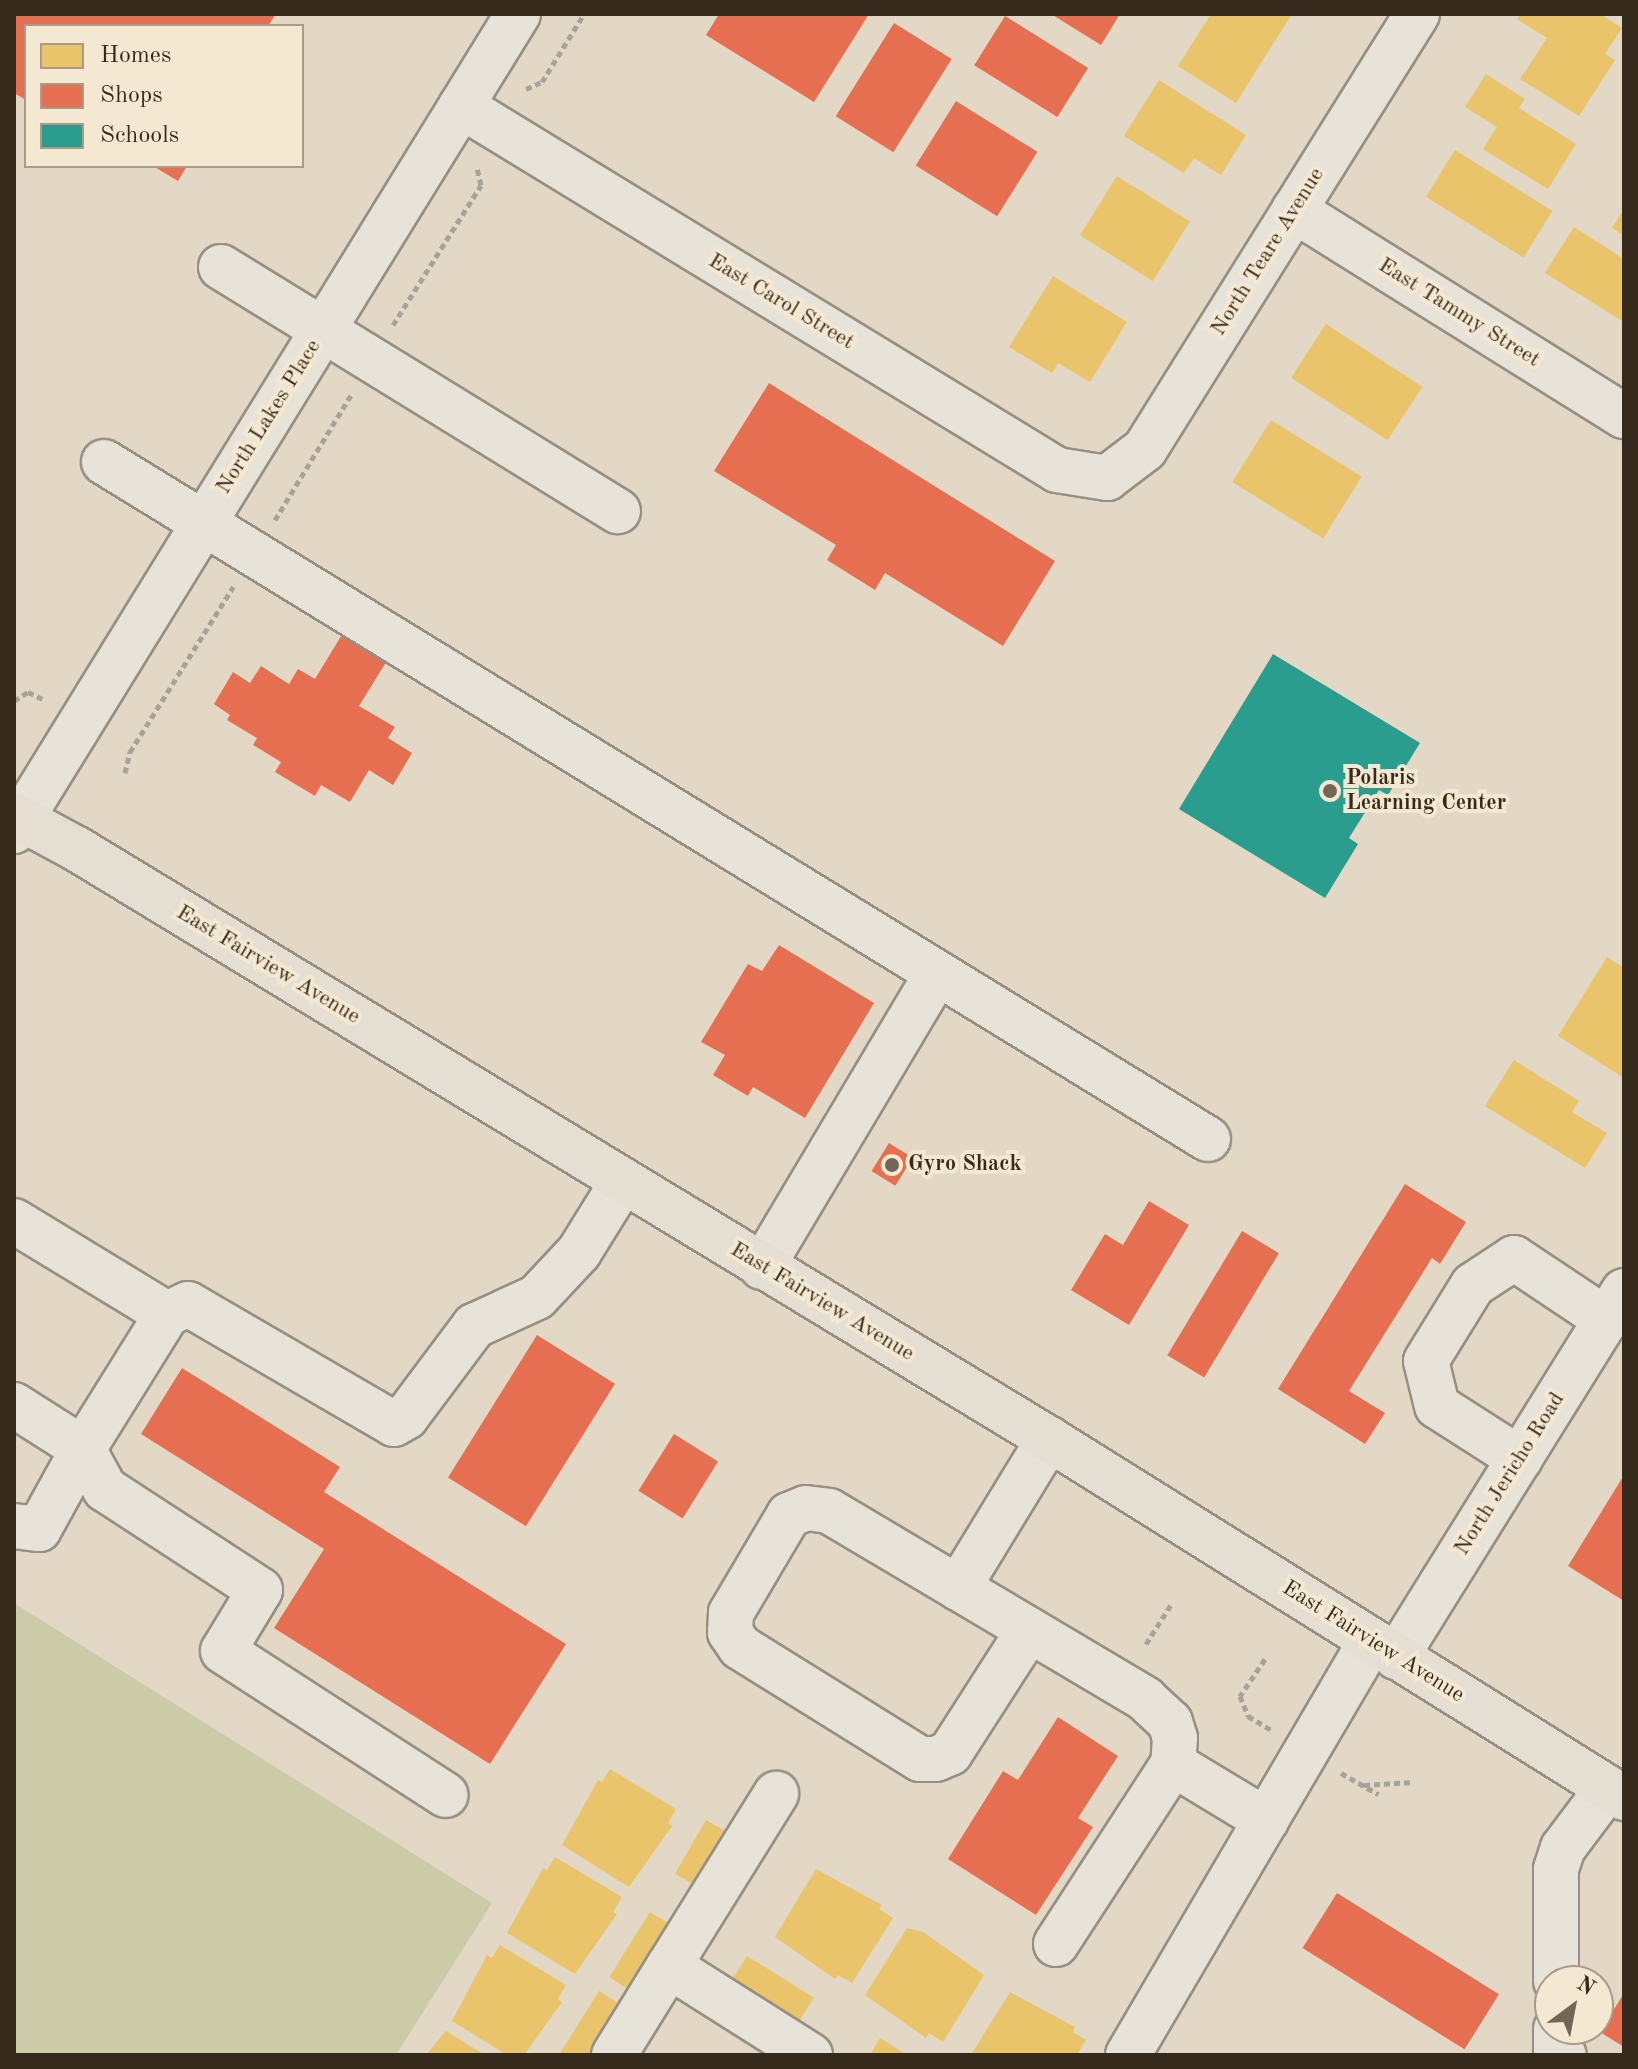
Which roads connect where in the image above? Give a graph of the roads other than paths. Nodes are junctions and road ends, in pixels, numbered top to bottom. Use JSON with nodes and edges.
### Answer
{"nodes":[{"id":1,"x":518,"y":14,"type":"edge"},
{"id":2,"x":1417,"y":14,"type":"edge"},
{"id":3,"x":461,"y":106,"type":"junction"},
{"id":4,"x":1294,"y":210,"type":"junction"},
{"id":5,"x":221,"y":267,"type":"dead end"},
{"id":6,"x":322,"y":331,"type":"junction"},
{"id":7,"x":1624,"y":416,"type":"edge"},
{"id":8,"x":104,"y":462,"type":"dead end"},
{"id":9,"x":1107,"y":478,"type":"joint"},
{"id":10,"x":618,"y":511,"type":"dead end"},
{"id":11,"x":204,"y":523,"type":"junction"},
{"id":12,"x":16,"y":822,"type":"edge"},
{"id":13,"x":937,"y":973,"type":"junction"},
{"id":14,"x":1208,"y":1139,"type":"dead end"},
{"id":15,"x":623,"y":1181,"type":"junction"},
{"id":16,"x":14,"y":1221,"type":"edge"},
{"id":17,"x":762,"y":1267,"type":"junction"},
{"id":18,"x":1615,"y":1306,"type":"edge"},
{"id":19,"x":167,"y":1314,"type":"junction"},
{"id":20,"x":14,"y":1405,"type":"edge"},
{"id":21,"x":1049,"y":1439,"type":"junction"},
{"id":22,"x":83,"y":1449,"type":"junction"},
{"id":23,"x":1520,"y":1459,"type":"junction"},
{"id":24,"x":14,"y":1526,"type":"edge"},
{"id":25,"x":958,"y":1588,"type":"junction"},
{"id":26,"x":1029,"y":1630,"type":"junction"},
{"id":27,"x":1383,"y":1649,"type":"junction"},
{"id":28,"x":1173,"y":1764,"type":"junction"},
{"id":29,"x":1616,"y":1793,"type":"edge"},
{"id":30,"x":776,"y":1794,"type":"dead end"},
{"id":31,"x":446,"y":1795,"type":"dead end"},
{"id":32,"x":1266,"y":1820,"type":"junction"},
{"id":33,"x":1056,"y":1944,"type":"dead end"},
{"id":34,"x":1556,"y":1965,"type":"edge"},
{"id":35,"x":669,"y":1966,"type":"junction"},
{"id":36,"x":614,"y":2055,"type":"edge"},
{"id":37,"x":810,"y":2055,"type":"edge"},
{"id":38,"x":1128,"y":2055,"type":"edge"}],
"edges":[{"from":1,"to":3,"type":"street","name":"North Lakes Place"},
{"from":2,"to":4,"type":"street","name":"North Teare Avenue"},
{"from":3,"to":6,"type":"street","name":"North Lakes Place"},
{"from":3,"to":9,"type":"street","name":"East Carol Street"},
{"from":4,"to":7,"type":"street","name":"East Tammy Street"},
{"from":4,"to":9,"type":"street","name":"North Teare Avenue"},
{"from":5,"to":6,"type":"street"},
{"from":6,"to":10,"type":"street"},
{"from":6,"to":11,"type":"street","name":"North Lakes Place"},
{"from":8,"to":11,"type":"street"},
{"from":11,"to":12,"type":"street","name":"North Lakes Place"},
{"from":11,"to":13,"type":"street"},
{"from":12,"to":15,"type":"main road","name":"East Fairview Avenue"},
{"from":13,"to":14,"type":"street"},
{"from":13,"to":17,"type":"street"},
{"from":15,"to":17,"type":"main road","name":"East Fairview Avenue"},
{"from":15,"to":19,"type":"street"},
{"from":16,"to":19,"type":"street"},
{"from":17,"to":21,"type":"main road","name":"East Fairview Avenue"},
{"from":18,"to":23,"type":"street","name":"North Jericho Road"},
{"from":18,"to":23,"type":"street"},
{"from":19,"to":22,"type":"street"},
{"from":20,"to":22,"type":"street"},
{"from":21,"to":25,"type":"street"},
{"from":21,"to":27,"type":"main road","name":"East Fairview Avenue"},
{"from":22,"to":24,"type":"street"},
{"from":22,"to":31,"type":"street"},
{"from":23,"to":27,"type":"street","name":"North Jericho Road"},
{"from":25,"to":26,"type":"street"},
{"from":25,"to":26,"type":"street"},
{"from":26,"to":28,"type":"street"},
{"from":27,"to":29,"type":"main road","name":"East Fairview Avenue"},
{"from":27,"to":32,"type":"street","name":"North Jericho Road"},
{"from":28,"to":32,"type":"street"},
{"from":28,"to":33,"type":"street"},
{"from":29,"to":34,"type":"street"},
{"from":30,"to":35,"type":"street"},
{"from":32,"to":38,"type":"street","name":"North Jericho Road"},
{"from":35,"to":36,"type":"street"},
{"from":35,"to":37,"type":"street"}]}
